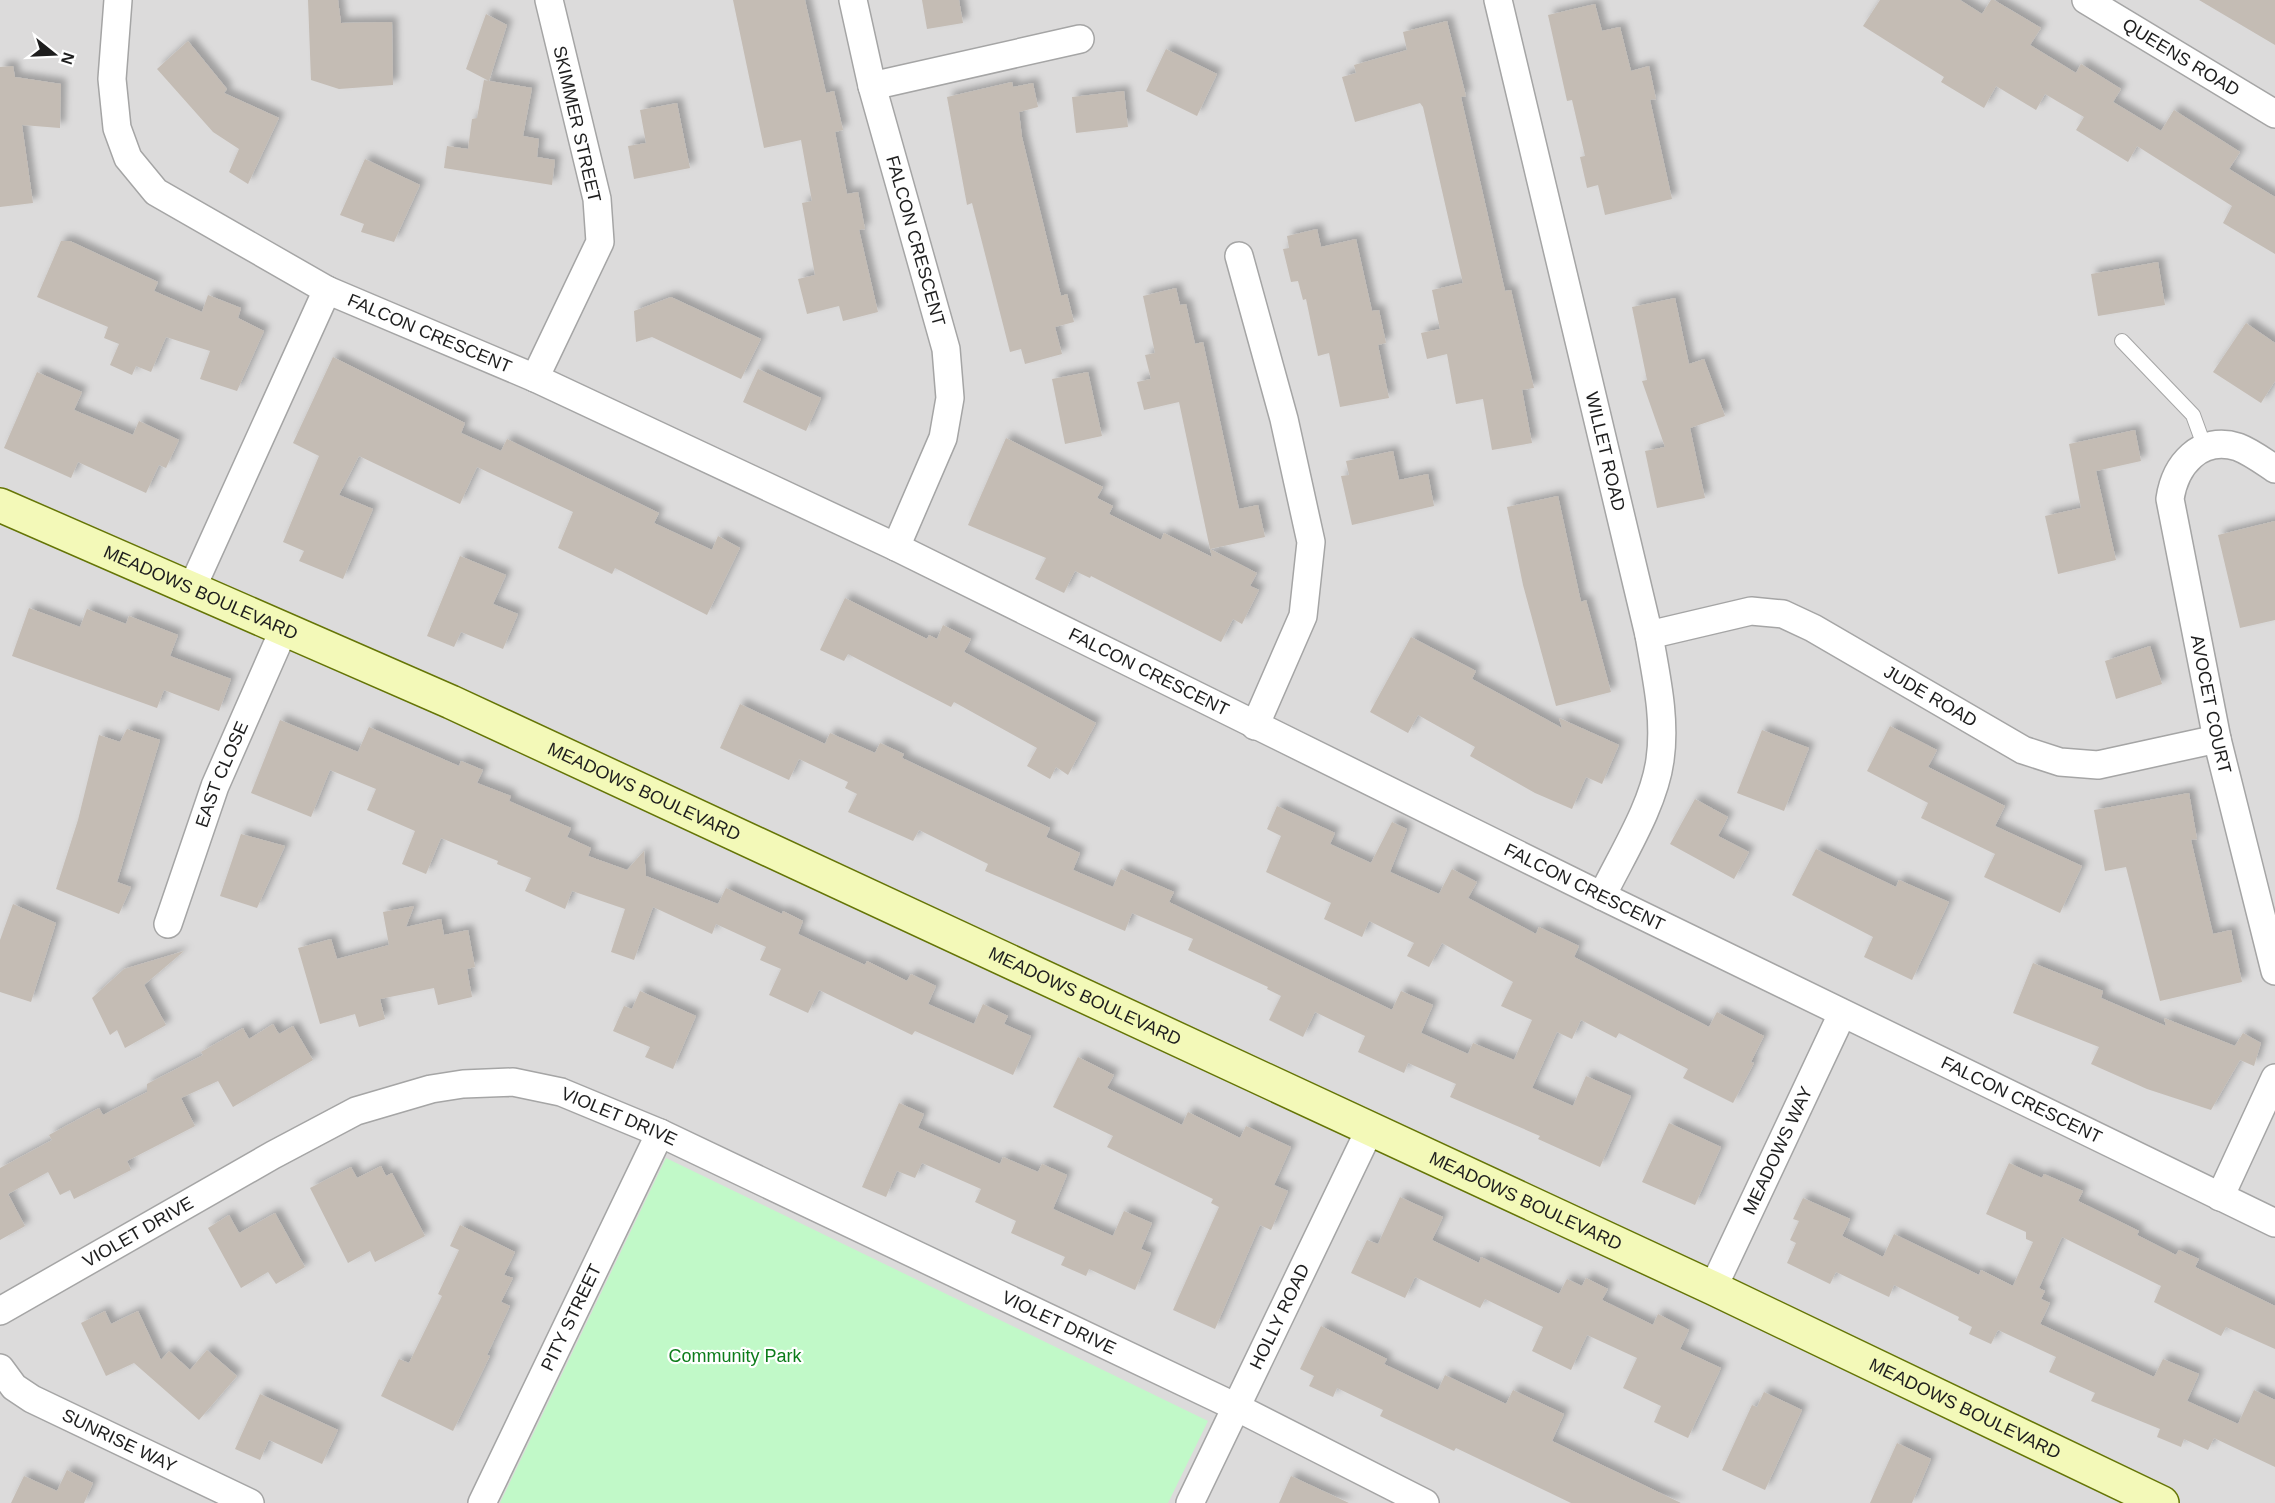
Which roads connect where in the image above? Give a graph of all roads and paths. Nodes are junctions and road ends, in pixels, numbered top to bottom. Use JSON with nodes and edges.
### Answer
{"nodes":[{"id":1,"x":118,"y":0,"type":"edge"},
{"id":2,"x":549,"y":0,"type":"edge"},
{"id":3,"x":852,"y":0,"type":"edge"},
{"id":4,"x":1498,"y":0,"type":"edge"},
{"id":5,"x":2086,"y":0,"type":"edge"},
{"id":6,"x":1080,"y":39,"type":"dead end"},
{"id":7,"x":872,"y":86,"type":"junction"},
{"id":8,"x":2275,"y":114,"type":"edge"},
{"id":9,"x":1239,"y":256,"type":"dead end"},
{"id":10,"x":327,"y":290,"type":"junction"},
{"id":11,"x":2122,"y":341,"type":"dead end"},
{"id":12,"x":535,"y":378,"type":"junction"},
{"id":13,"x":2205,"y":448,"type":"junction"},
{"id":14,"x":2275,"y":469,"type":"edge"},
{"id":15,"x":0,"y":505,"type":"edge"},
{"id":16,"x":896,"y":547,"type":"junction"},
{"id":17,"x":192,"y":588,"type":"junction"},
{"id":18,"x":284,"y":629,"type":"junction"},
{"id":19,"x":1649,"y":635,"type":"junction"},
{"id":20,"x":1255,"y":726,"type":"junction"},
{"id":21,"x":2217,"y":739,"type":"junction"},
{"id":22,"x":1602,"y":896,"type":"junction"},
{"id":23,"x":168,"y":924,"type":"dead end"},
{"id":24,"x":2275,"y":971,"type":"edge"},
{"id":25,"x":1842,"y":1014,"type":"junction"},
{"id":26,"x":2275,"y":1078,"type":"edge"},
{"id":27,"x":1370,"y":1129,"type":"junction"},
{"id":28,"x":660,"y":1133,"type":"junction"},
{"id":29,"x":2220,"y":1197,"type":"junction"},
{"id":30,"x":2275,"y":1223,"type":"edge"},
{"id":31,"x":1713,"y":1288,"type":"junction"},
{"id":32,"x":0,"y":1311,"type":"edge"},
{"id":33,"x":0,"y":1368,"type":"edge"},
{"id":34,"x":1236,"y":1407,"type":"junction"},
{"id":35,"x":250,"y":1503,"type":"edge"},
{"id":36,"x":482,"y":1503,"type":"edge"},
{"id":37,"x":1190,"y":1503,"type":"edge"},
{"id":38,"x":1425,"y":1503,"type":"edge"},
{"id":39,"x":2162,"y":1503,"type":"edge"}],
"edges":[{"from":1,"to":10,"type":"street","name":"FALCON CRESCENT"},
{"from":2,"to":12,"type":"street","name":"SKIMMER STREET"},
{"from":3,"to":7,"type":"street","name":"FALCON CRESCENT"},
{"from":4,"to":19,"type":"street","name":"WILLET ROAD"},
{"from":5,"to":8,"type":"street","name":"QUEENS ROAD"},
{"from":6,"to":7,"type":"street"},
{"from":7,"to":16,"type":"street","name":"FALCON CRESCENT"},
{"from":9,"to":20,"type":"street"},
{"from":10,"to":12,"type":"street","name":"FALCON CRESCENT"},
{"from":10,"to":17,"type":"street"},
{"from":11,"to":13,"type":"lane"},
{"from":12,"to":16,"type":"street","name":"FALCON CRESCENT"},
{"from":13,"to":14,"type":"street"},
{"from":13,"to":21,"type":"street","name":"AVOCET COURT"},
{"from":15,"to":17,"type":"street","name":"MEADOWS BOULEVARD"},
{"from":16,"to":20,"type":"street","name":"FALCON CRESCENT"},
{"from":17,"to":18,"type":"street","name":"MEADOWS BOULEVARD"},
{"from":18,"to":23,"type":"street","name":"EAST CLOSE"},
{"from":18,"to":27,"type":"street","name":"MEADOWS BOULEVARD"},
{"from":19,"to":21,"type":"street","name":"JUDE ROAD"},
{"from":19,"to":22,"type":"street","name":"WILLET ROAD"},
{"from":20,"to":22,"type":"street","name":"FALCON CRESCENT"},
{"from":21,"to":24,"type":"street","name":"AVOCET COURT"},
{"from":22,"to":25,"type":"street","name":"FALCON CRESCENT"},
{"from":25,"to":29,"type":"street","name":"FALCON CRESCENT"},
{"from":25,"to":31,"type":"street","name":"MEADOWS WAY"},
{"from":26,"to":29,"type":"street"},
{"from":27,"to":31,"type":"street","name":"MEADOWS BOULEVARD"},
{"from":27,"to":34,"type":"street","name":"HOLLY ROAD"},
{"from":28,"to":32,"type":"street","name":"VIOLET DRIVE"},
{"from":28,"to":34,"type":"street","name":"VIOLET DRIVE"},
{"from":28,"to":36,"type":"street","name":"PITY STREET"},
{"from":29,"to":30,"type":"street","name":"FALCON CRESCENT"},
{"from":31,"to":39,"type":"street","name":"MEADOWS BOULEVARD"},
{"from":33,"to":35,"type":"street","name":"SUNRISE WAY"},
{"from":34,"to":37,"type":"street","name":"HOLLY ROAD"},
{"from":34,"to":38,"type":"street","name":"VIOLET DRIVE"}]}
